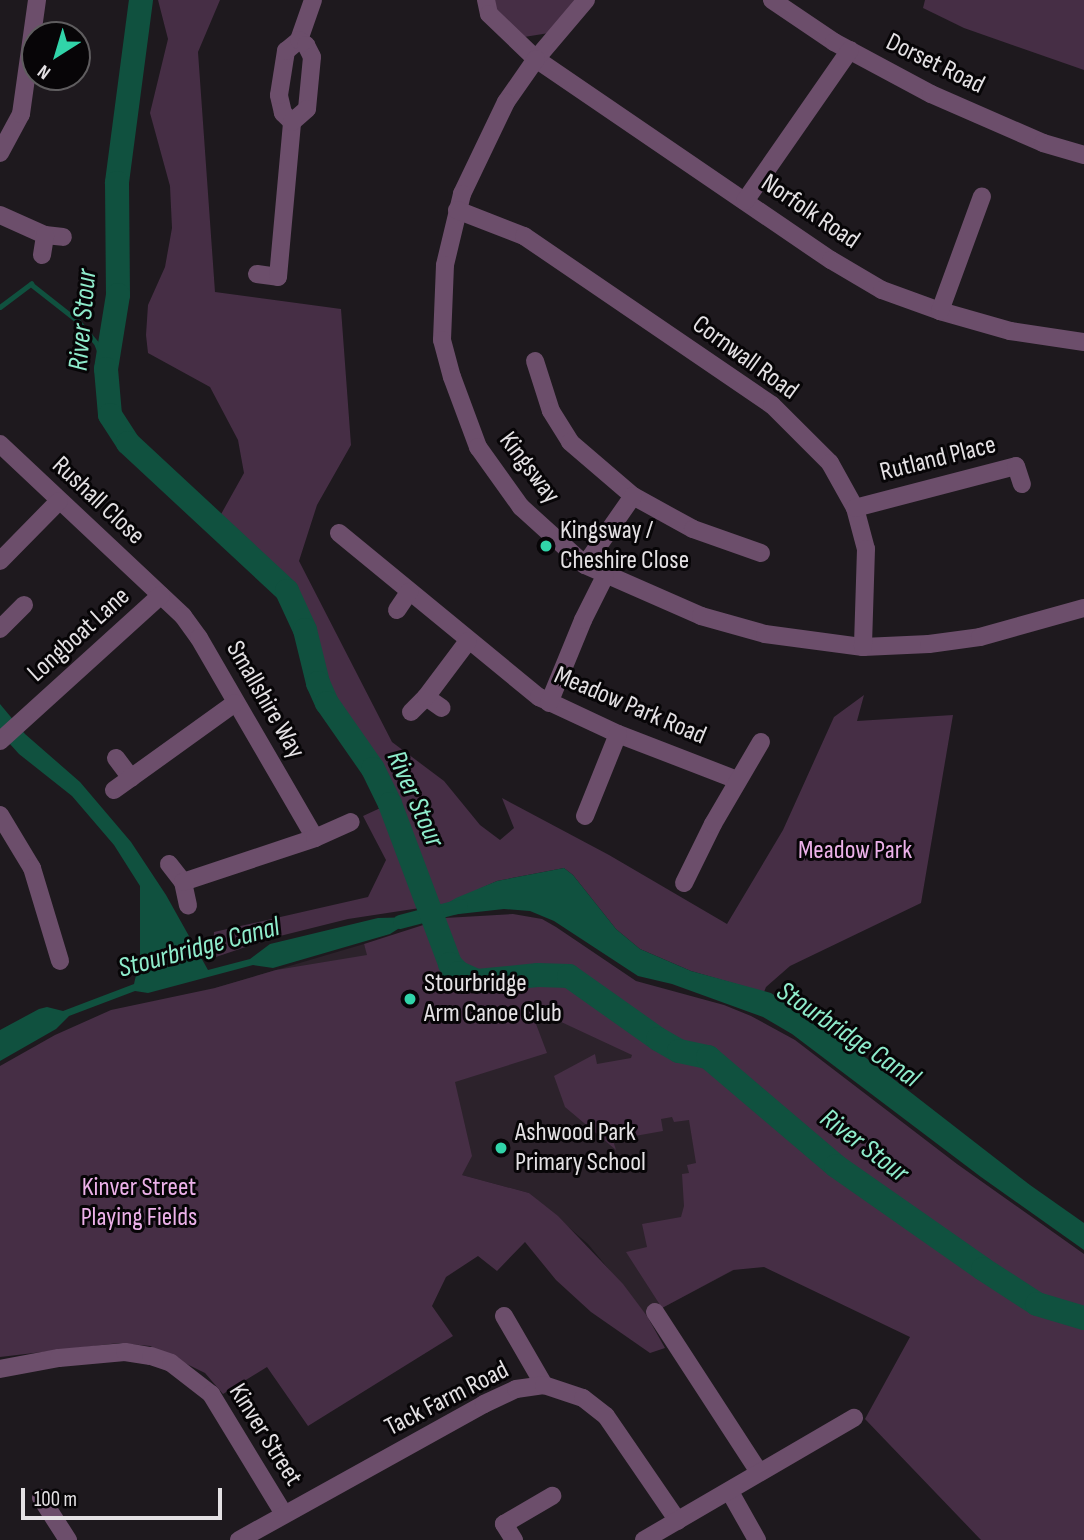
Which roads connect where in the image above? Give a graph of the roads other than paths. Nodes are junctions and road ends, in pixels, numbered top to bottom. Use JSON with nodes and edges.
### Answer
{"nodes":[{"id":1,"x":37,"y":0,"type":"edge"},
{"id":2,"x":313,"y":0,"type":"edge"},
{"id":3,"x":486,"y":0,"type":"edge"},
{"id":4,"x":586,"y":0,"type":"edge"},
{"id":5,"x":772,"y":0,"type":"edge"},
{"id":6,"x":299,"y":40,"type":"junction"},
{"id":7,"x":850,"y":50,"type":"junction"},
{"id":8,"x":536,"y":59,"type":"junction"},
{"id":9,"x":292,"y":122,"type":"junction"},
{"id":10,"x":3,"y":143,"type":"edge"},
{"id":11,"x":1084,"y":155,"type":"edge"},
{"id":12,"x":982,"y":195,"type":"dead end"},
{"id":13,"x":745,"y":201,"type":"junction"},
{"id":14,"x":457,"y":210,"type":"junction"},
{"id":15,"x":0,"y":215,"type":"edge"},
{"id":16,"x":42,"y":255,"type":"dead end"},
{"id":17,"x":257,"y":274,"type":"dead end"},
{"id":18,"x":940,"y":311,"type":"junction"},
{"id":19,"x":1084,"y":342,"type":"edge"},
{"id":20,"x":534,"y":357,"type":"dead end"},
{"id":21,"x":0,"y":444,"type":"edge"},
{"id":22,"x":1022,"y":484,"type":"dead end"},
{"id":23,"x":633,"y":496,"type":"junction"},
{"id":24,"x":59,"y":501,"type":"junction"},
{"id":25,"x":855,"y":508,"type":"junction"},
{"id":26,"x":339,"y":533,"type":"dead end"},
{"id":27,"x":761,"y":553,"type":"dead end"},
{"id":28,"x":0,"y":561,"type":"edge"},
{"id":29,"x":585,"y":565,"type":"junction"},
{"id":30,"x":605,"y":576,"type":"junction"},
{"id":31,"x":409,"y":592,"type":"junction"},
{"id":32,"x":161,"y":595,"type":"junction"},
{"id":33,"x":24,"y":604,"type":"dead end"},
{"id":34,"x":1084,"y":608,"type":"edge"},
{"id":35,"x":397,"y":610,"type":"dead end"},
{"id":36,"x":3,"y":621,"type":"edge"},
{"id":37,"x":468,"y":641,"type":"junction"},
{"id":38,"x":863,"y":647,"type":"junction"},
{"id":39,"x":426,"y":697,"type":"junction"},
{"id":40,"x":235,"y":703,"type":"junction"},
{"id":41,"x":549,"y":703,"type":"junction"},
{"id":42,"x":442,"y":708,"type":"dead end"},
{"id":43,"x":411,"y":712,"type":"dead end"},
{"id":44,"x":618,"y":734,"type":"junction"},
{"id":45,"x":0,"y":741,"type":"edge"},
{"id":46,"x":761,"y":742,"type":"dead end"},
{"id":47,"x":116,"y":758,"type":"dead end"},
{"id":48,"x":131,"y":778,"type":"junction"},
{"id":49,"x":737,"y":780,"type":"junction"},
{"id":50,"x":114,"y":790,"type":"dead end"},
{"id":51,"x":575,"y":793,"type":"dead end"},
{"id":52,"x":0,"y":815,"type":"edge"},
{"id":53,"x":351,"y":822,"type":"dead end"},
{"id":54,"x":316,"y":838,"type":"junction"},
{"id":55,"x":169,"y":864,"type":"dead end"},
{"id":56,"x":183,"y":882,"type":"junction"},
{"id":57,"x":684,"y":883,"type":"dead end"},
{"id":58,"x":188,"y":905,"type":"dead end"},
{"id":59,"x":60,"y":961,"type":"dead end"},
{"id":60,"x":655,"y":1312,"type":"dead end"},
{"id":61,"x":504,"y":1316,"type":"dead end"},
{"id":62,"x":0,"y":1369,"type":"edge"},
{"id":63,"x":544,"y":1385,"type":"junction"},
{"id":64,"x":854,"y":1418,"type":"dead end"},
{"id":65,"x":759,"y":1472,"type":"junction"},
{"id":66,"x":730,"y":1492,"type":"junction"},
{"id":67,"x":552,"y":1496,"type":"dead end"},
{"id":68,"x":41,"y":1498,"type":"dead end"},
{"id":69,"x":284,"y":1514,"type":"junction"},
{"id":70,"x":678,"y":1521,"type":"junction"},
{"id":71,"x":68,"y":1540,"type":"edge"},
{"id":72,"x":239,"y":1540,"type":"edge"},
{"id":73,"x":514,"y":1540,"type":"edge"},
{"id":74,"x":644,"y":1540,"type":"edge"},
{"id":75,"x":757,"y":1540,"type":"edge"}],
"edges":[{"from":1,"to":10,"type":"street"},
{"from":2,"to":6,"type":"street"},
{"from":3,"to":8,"type":"street"},
{"from":4,"to":8,"type":"street","name":"Kingsway"},
{"from":5,"to":7,"type":"street","name":"Dorset Road"},
{"from":6,"to":9,"type":"street"},
{"from":6,"to":9,"type":"street"},
{"from":7,"to":11,"type":"street","name":"Dorset Road"},
{"from":7,"to":13,"type":"street"},
{"from":8,"to":13,"type":"street","name":"Norfolk Road"},
{"from":8,"to":14,"type":"street","name":"Kingsway"},
{"from":9,"to":17,"type":"street"},
{"from":12,"to":18,"type":"street"},
{"from":13,"to":18,"type":"street","name":"Norfolk Road"},
{"from":14,"to":25,"type":"street","name":"Cornwall Road"},
{"from":14,"to":29,"type":"street","name":"Kingsway"},
{"from":15,"to":16,"type":"street"},
{"from":18,"to":19,"type":"street","name":"Norfolk Road"},
{"from":20,"to":23,"type":"street"},
{"from":21,"to":24,"type":"street","name":"Rushall Close"},
{"from":22,"to":25,"type":"street","name":"Rutland Place"},
{"from":23,"to":27,"type":"street"},
{"from":23,"to":29,"type":"street"},
{"from":24,"to":28,"type":"street"},
{"from":24,"to":32,"type":"street","name":"Rushall Close"},
{"from":25,"to":38,"type":"street","name":"Cornwall Road"},
{"from":26,"to":31,"type":"street","name":"Meadow Park Road"},
{"from":29,"to":30,"type":"street","name":"Kingsway"},
{"from":30,"to":38,"type":"street","name":"Kingsway"},
{"from":30,"to":41,"type":"street"},
{"from":31,"to":35,"type":"street"},
{"from":31,"to":37,"type":"street","name":"Meadow Park Road"},
{"from":32,"to":40,"type":"street","name":"Smallshire Way"},
{"from":32,"to":45,"type":"street","name":"Longboat Lane"},
{"from":33,"to":36,"type":"street"},
{"from":34,"to":38,"type":"street","name":"Kingsway"},
{"from":37,"to":39,"type":"street"},
{"from":37,"to":41,"type":"street","name":"Meadow Park Road"},
{"from":39,"to":42,"type":"street"},
{"from":39,"to":43,"type":"street"},
{"from":40,"to":48,"type":"street"},
{"from":40,"to":54,"type":"street","name":"Smallshire Way"},
{"from":41,"to":44,"type":"street","name":"Meadow Park Road"},
{"from":44,"to":49,"type":"street","name":"Meadow Park Road"},
{"from":44,"to":51,"type":"street"},
{"from":46,"to":49,"type":"street"},
{"from":47,"to":48,"type":"street"},
{"from":48,"to":50,"type":"street"},
{"from":49,"to":57,"type":"street"},
{"from":52,"to":59,"type":"street"},
{"from":53,"to":54,"type":"street"},
{"from":54,"to":56,"type":"street"},
{"from":55,"to":56,"type":"street"},
{"from":56,"to":58,"type":"street"},
{"from":60,"to":65,"type":"street"},
{"from":61,"to":63,"type":"street"},
{"from":62,"to":69,"type":"street","name":"Kinver Street"},
{"from":63,"to":69,"type":"street","name":"Tack Farm Road"},
{"from":63,"to":70,"type":"street","name":"Tack Farm Road"},
{"from":64,"to":65,"type":"street"},
{"from":65,"to":66,"type":"street"},
{"from":66,"to":70,"type":"street"},
{"from":66,"to":75,"type":"street"},
{"from":67,"to":73,"type":"street"},
{"from":68,"to":71,"type":"street"},
{"from":69,"to":72,"type":"street","name":"Tack Farm Road"},
{"from":70,"to":74,"type":"street"}]}
